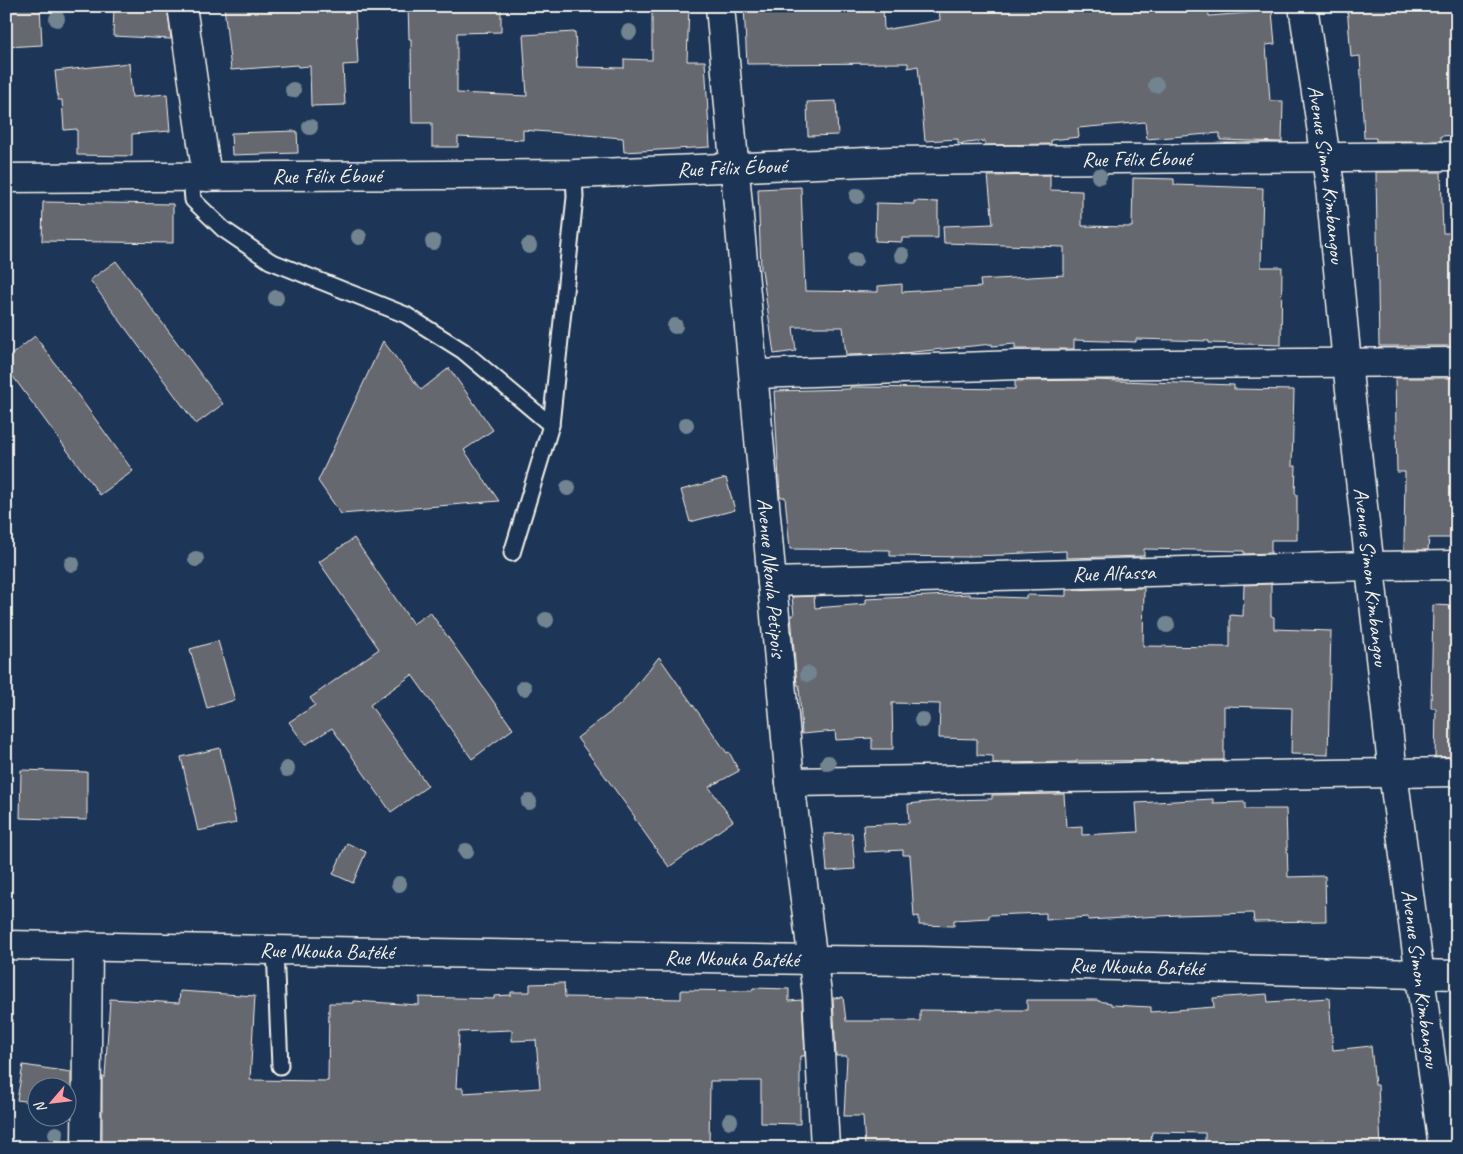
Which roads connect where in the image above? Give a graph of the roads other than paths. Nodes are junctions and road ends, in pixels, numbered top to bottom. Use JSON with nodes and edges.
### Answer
{"nodes":[{"id":1,"x":182,"y":6,"type":"edge"},
{"id":2,"x":720,"y":6,"type":"edge"},
{"id":3,"x":1303,"y":6,"type":"edge"},
{"id":4,"x":1457,"y":156,"type":"edge"},
{"id":5,"x":1326,"y":158,"type":"junction"},
{"id":6,"x":734,"y":168,"type":"junction"},
{"id":7,"x":574,"y":174,"type":"junction"},
{"id":8,"x":199,"y":177,"type":"junction"},
{"id":9,"x":6,"y":178,"type":"edge"},
{"id":10,"x":1457,"y":362,"type":"edge"},
{"id":11,"x":1347,"y":363,"type":"junction"},
{"id":12,"x":754,"y":374,"type":"junction"},
{"id":13,"x":551,"y":425,"type":"junction"},
{"id":14,"x":512,"y":553,"type":"dead end"},
{"id":15,"x":1457,"y":565,"type":"edge"},
{"id":16,"x":1370,"y":566,"type":"junction"},
{"id":17,"x":772,"y":582,"type":"junction"},
{"id":18,"x":1457,"y":772,"type":"edge"},
{"id":19,"x":1393,"y":773,"type":"junction"},
{"id":20,"x":790,"y":782,"type":"junction"},
{"id":21,"x":6,"y":945,"type":"edge"},
{"id":22,"x":88,"y":946,"type":"junction"},
{"id":23,"x":275,"y":950,"type":"junction"},
{"id":24,"x":813,"y":960,"type":"junction"},
{"id":25,"x":1418,"y":974,"type":"junction"},
{"id":26,"x":1457,"y":974,"type":"edge"},
{"id":27,"x":280,"y":1066,"type":"dead end"},
{"id":28,"x":86,"y":1148,"type":"edge"},
{"id":29,"x":825,"y":1148,"type":"edge"},
{"id":30,"x":1443,"y":1148,"type":"edge"}],
"edges":[{"from":1,"to":8,"type":"street"},
{"from":2,"to":6,"type":"street","name":"Avenue Nkoula Petipois"},
{"from":3,"to":5,"type":"street","name":"Avenue Simon Kimbangou"},
{"from":4,"to":5,"type":"street","name":"Rue Félix Éboué"},
{"from":5,"to":6,"type":"street","name":"Rue Félix Éboué"},
{"from":5,"to":11,"type":"street","name":"Avenue Simon Kimbangou"},
{"from":6,"to":7,"type":"street","name":"Rue Félix Éboué"},
{"from":6,"to":12,"type":"street","name":"Avenue Nkoula Petipois"},
{"from":7,"to":8,"type":"street","name":"Rue Félix Éboué"},
{"from":7,"to":13,"type":"lane"},
{"from":8,"to":9,"type":"street","name":"Rue Félix Éboué"},
{"from":8,"to":13,"type":"lane"},
{"from":10,"to":11,"type":"street"},
{"from":11,"to":12,"type":"street"},
{"from":11,"to":16,"type":"street","name":"Avenue Simon Kimbangou"},
{"from":12,"to":17,"type":"street","name":"Avenue Nkoula Petipois"},
{"from":13,"to":14,"type":"lane"},
{"from":15,"to":16,"type":"street","name":"Rue Alfassa"},
{"from":16,"to":17,"type":"street","name":"Rue Alfassa"},
{"from":16,"to":19,"type":"street","name":"Avenue Simon Kimbangou"},
{"from":17,"to":20,"type":"street","name":"Avenue Nkoula Petipois"},
{"from":18,"to":19,"type":"street"},
{"from":19,"to":20,"type":"street"},
{"from":19,"to":25,"type":"street","name":"Avenue Simon Kimbangou"},
{"from":20,"to":24,"type":"street","name":"Avenue Nkoula Petipois"},
{"from":21,"to":22,"type":"street","name":"Rue Nkouka Batéké"},
{"from":22,"to":23,"type":"street","name":"Rue Nkouka Batéké"},
{"from":22,"to":28,"type":"street"},
{"from":23,"to":24,"type":"street","name":"Rue Nkouka Batéké"},
{"from":23,"to":27,"type":"lane"},
{"from":24,"to":25,"type":"street","name":"Rue Nkouka Batéké"},
{"from":24,"to":29,"type":"street","name":"Avenue Nkoula Petipois"},
{"from":25,"to":26,"type":"street","name":"Rue Nkouka Batéké"},
{"from":25,"to":30,"type":"street","name":"Avenue Simon Kimbangou"}]}
